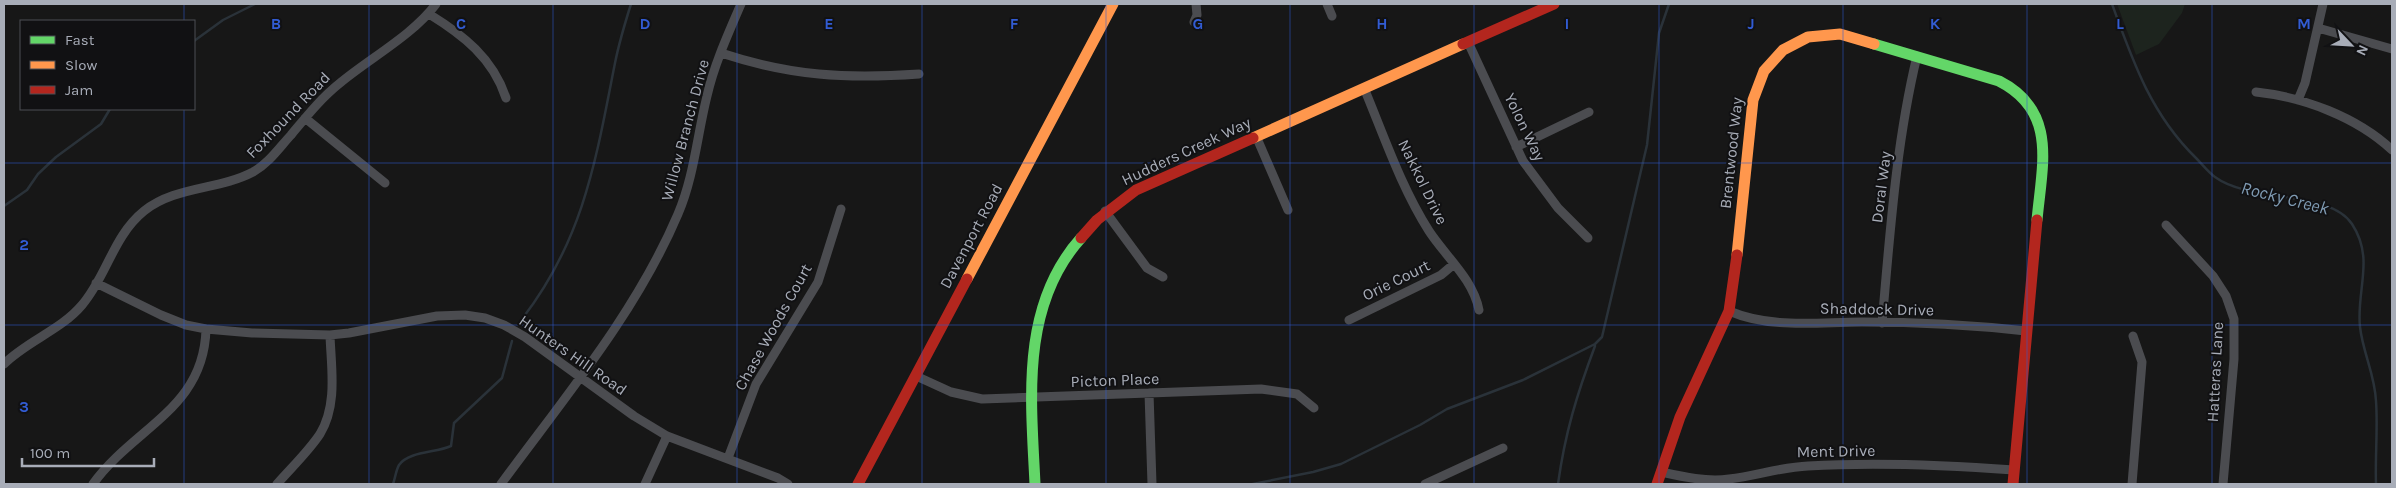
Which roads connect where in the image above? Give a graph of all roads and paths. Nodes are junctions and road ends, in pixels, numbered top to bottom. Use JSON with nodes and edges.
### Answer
{"nodes":[{"id":1,"x":436,"y":4,"type":"edge"},
{"id":2,"x":741,"y":4,"type":"edge"},
{"id":3,"x":1113,"y":4,"type":"edge"},
{"id":4,"x":1196,"y":4,"type":"edge"},
{"id":5,"x":1327,"y":4,"type":"edge"},
{"id":6,"x":1554,"y":4,"type":"edge"},
{"id":7,"x":2323,"y":4,"type":"edge"},
{"id":8,"x":428,"y":14,"type":"junction"},
{"id":9,"x":1332,"y":16,"type":"dead end"},
{"id":10,"x":1194,"y":22,"type":"dead end"},
{"id":11,"x":2318,"y":28,"type":"junction"},
{"id":12,"x":1468,"y":42,"type":"junction"},
{"id":13,"x":2392,"y":49,"type":"edge"},
{"id":14,"x":721,"y":53,"type":"junction"},
{"id":15,"x":1917,"y":56,"type":"junction"},
{"id":16,"x":919,"y":74,"type":"dead end"},
{"id":17,"x":1364,"y":88,"type":"junction"},
{"id":18,"x":2256,"y":92,"type":"dead end"},
{"id":19,"x":506,"y":98,"type":"dead end"},
{"id":20,"x":2298,"y":100,"type":"junction"},
{"id":21,"x":1589,"y":112,"type":"dead end"},
{"id":22,"x":306,"y":118,"type":"junction"},
{"id":23,"x":1256,"y":136,"type":"junction"},
{"id":24,"x":1516,"y":146,"type":"junction"},
{"id":25,"x":2392,"y":150,"type":"edge"},
{"id":26,"x":385,"y":182,"type":"dead end"},
{"id":27,"x":841,"y":209,"type":"dead end"},
{"id":28,"x":1288,"y":210,"type":"dead end"},
{"id":29,"x":1105,"y":211,"type":"junction"},
{"id":30,"x":2166,"y":225,"type":"dead end"},
{"id":31,"x":1588,"y":238,"type":"dead end"},
{"id":32,"x":1454,"y":264,"type":"junction"},
{"id":33,"x":1163,"y":277,"type":"dead end"},
{"id":34,"x":96,"y":283,"type":"junction"},
{"id":35,"x":1479,"y":310,"type":"dead end"},
{"id":36,"x":1729,"y":311,"type":"junction"},
{"id":37,"x":1348,"y":320,"type":"dead end"},
{"id":38,"x":1882,"y":323,"type":"junction"},
{"id":39,"x":206,"y":329,"type":"junction"},
{"id":40,"x":2026,"y":331,"type":"junction"},
{"id":41,"x":330,"y":334,"type":"junction"},
{"id":42,"x":2133,"y":336,"type":"dead end"},
{"id":43,"x":4,"y":364,"type":"edge"},
{"id":44,"x":579,"y":376,"type":"junction"},
{"id":45,"x":916,"y":376,"type":"junction"},
{"id":46,"x":1149,"y":393,"type":"junction"},
{"id":47,"x":1032,"y":398,"type":"junction"},
{"id":48,"x":1314,"y":408,"type":"dead end"},
{"id":49,"x":666,"y":436,"type":"junction"},
{"id":50,"x":1503,"y":448,"type":"dead end"},
{"id":51,"x":728,"y":458,"type":"junction"},
{"id":52,"x":2014,"y":470,"type":"junction"},
{"id":53,"x":1662,"y":472,"type":"junction"},
{"id":54,"x":1436,"y":482,"type":"edge"},
{"id":55,"x":93,"y":484,"type":"edge"},
{"id":56,"x":277,"y":484,"type":"edge"},
{"id":57,"x":501,"y":484,"type":"edge"},
{"id":58,"x":646,"y":484,"type":"edge"},
{"id":59,"x":788,"y":484,"type":"edge"},
{"id":60,"x":858,"y":484,"type":"edge"},
{"id":61,"x":1035,"y":484,"type":"edge"},
{"id":62,"x":1152,"y":484,"type":"edge"},
{"id":63,"x":1425,"y":484,"type":"edge"},
{"id":64,"x":1657,"y":484,"type":"edge"},
{"id":65,"x":2013,"y":484,"type":"edge"},
{"id":66,"x":2132,"y":484,"type":"edge"},
{"id":67,"x":2223,"y":484,"type":"edge"}],
"edges":[{"from":1,"to":8,"type":"street","name":"Foxhound Road"},
{"from":2,"to":14,"type":"street","name":"Willow Branch Drive"},
{"from":3,"to":45,"type":"street","name":"Davenport Road"},
{"from":4,"to":10,"type":"street"},
{"from":5,"to":9,"type":"street"},
{"from":6,"to":12,"type":"street","name":"Hudders Creek Way"},
{"from":7,"to":11,"type":"street"},
{"from":8,"to":19,"type":"street"},
{"from":8,"to":22,"type":"street","name":"Foxhound Road"},
{"from":11,"to":13,"type":"street"},
{"from":11,"to":20,"type":"street"},
{"from":12,"to":17,"type":"street","name":"Hudders Creek Way"},
{"from":12,"to":24,"type":"street","name":"Yolon Way"},
{"from":14,"to":16,"type":"street"},
{"from":14,"to":44,"type":"street","name":"Willow Branch Drive"},
{"from":15,"to":36,"type":"street","name":"Brentwood Way"},
{"from":15,"to":38,"type":"street","name":"Doral Way"},
{"from":15,"to":40,"type":"street","name":"Brentwood Way"},
{"from":17,"to":23,"type":"street","name":"Hudders Creek Way"},
{"from":17,"to":32,"type":"street","name":"Nakkol Drive"},
{"from":18,"to":20,"type":"street"},
{"from":20,"to":25,"type":"street"},
{"from":21,"to":24,"type":"street"},
{"from":22,"to":26,"type":"street"},
{"from":22,"to":34,"type":"street","name":"Foxhound Road"},
{"from":23,"to":28,"type":"street"},
{"from":23,"to":29,"type":"street","name":"Hudders Creek Way"},
{"from":24,"to":31,"type":"street","name":"Yolon Way"},
{"from":27,"to":51,"type":"street","name":"Chase Woods Court"},
{"from":29,"to":33,"type":"street"},
{"from":29,"to":47,"type":"street","name":"Hudders Creek Way"},
{"from":30,"to":67,"type":"street","name":"Hatteras Lane"},
{"from":32,"to":35,"type":"street","name":"Nakkol Drive"},
{"from":32,"to":37,"type":"street","name":"Orie Court"},
{"from":34,"to":39,"type":"street","name":"Hunters Hill Road"},
{"from":34,"to":43,"type":"street","name":"Foxhound Road"},
{"from":36,"to":38,"type":"street","name":"Shaddock Drive"},
{"from":36,"to":53,"type":"street","name":"Brentwood Way"},
{"from":38,"to":40,"type":"street","name":"Shaddock Drive"},
{"from":39,"to":41,"type":"street","name":"Hunters Hill Road"},
{"from":39,"to":55,"type":"street"},
{"from":40,"to":52,"type":"street","name":"Brentwood Way"},
{"from":41,"to":44,"type":"street","name":"Hunters Hill Road"},
{"from":41,"to":56,"type":"street"},
{"from":42,"to":66,"type":"street"},
{"from":44,"to":49,"type":"street","name":"Hunters Hill Road"},
{"from":44,"to":57,"type":"street","name":"Willow Branch Drive"},
{"from":45,"to":47,"type":"street","name":"Picton Place"},
{"from":45,"to":60,"type":"street","name":"Davenport Road"},
{"from":46,"to":47,"type":"street","name":"Picton Place"},
{"from":46,"to":48,"type":"street","name":"Picton Place"},
{"from":46,"to":62,"type":"street"},
{"from":47,"to":61,"type":"street","name":"Hudders Creek Way"},
{"from":49,"to":51,"type":"street","name":"Hunters Hill Road"},
{"from":49,"to":58,"type":"street"},
{"from":50,"to":54,"type":"street"},
{"from":51,"to":59,"type":"street","name":"Hunters Hill Road"},
{"from":52,"to":53,"type":"street","name":"Ment Drive"},
{"from":52,"to":65,"type":"street","name":"Brentwood Way"},
{"from":53,"to":64,"type":"street","name":"Brentwood Way"},
{"from":54,"to":63,"type":"street"}]}
